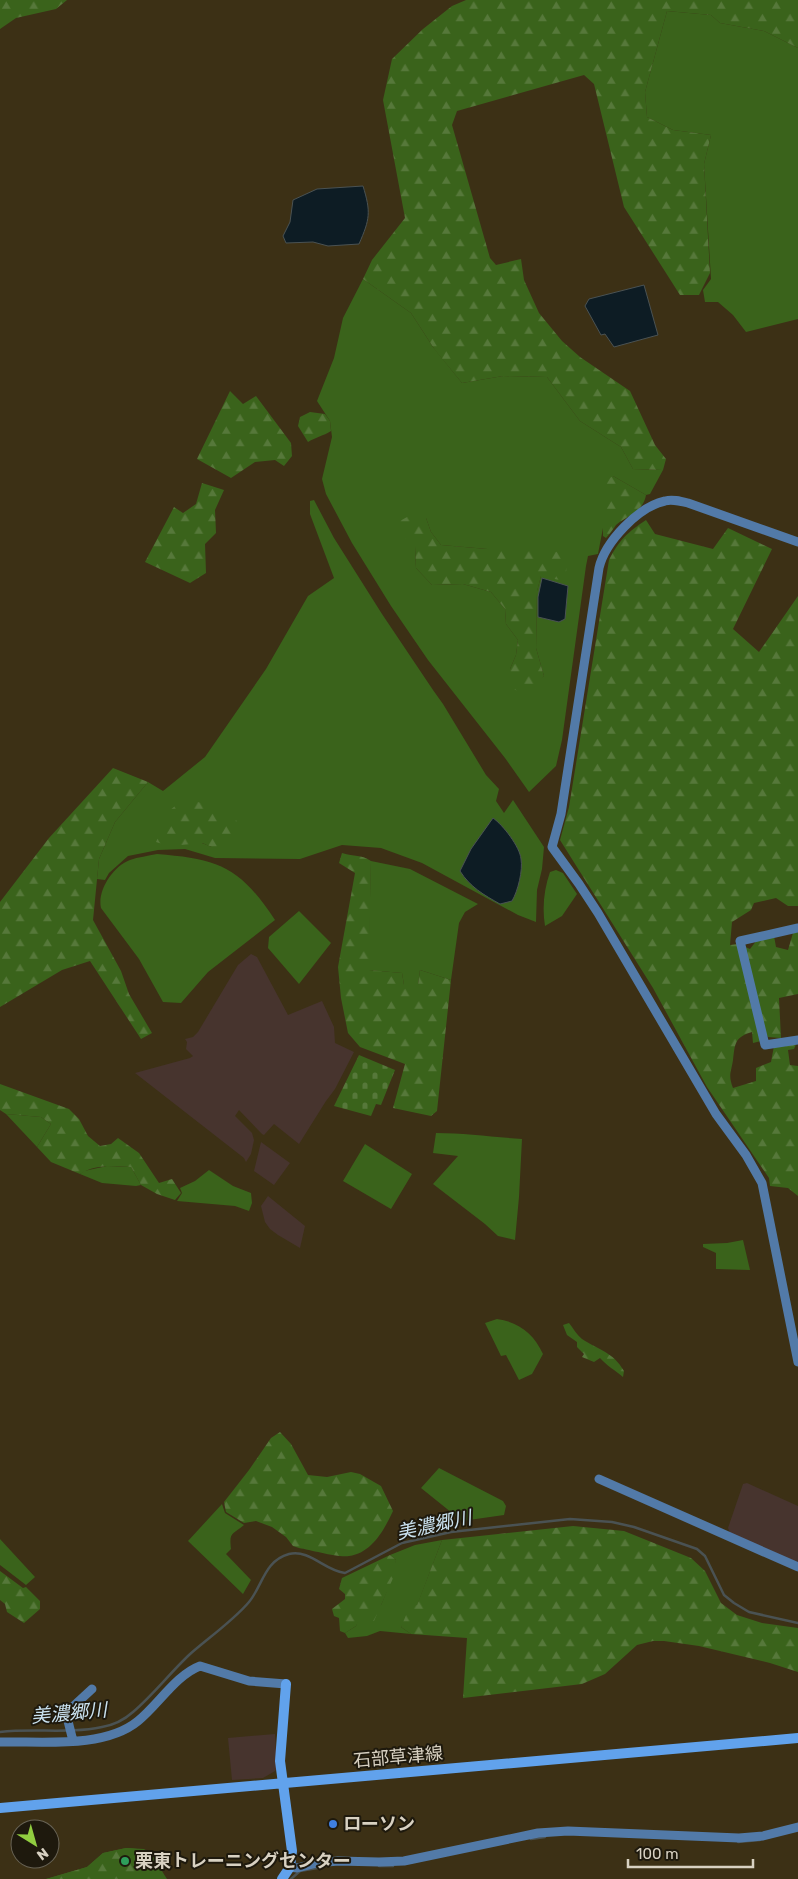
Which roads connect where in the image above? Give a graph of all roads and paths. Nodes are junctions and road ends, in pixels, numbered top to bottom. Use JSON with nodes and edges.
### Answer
{"nodes":[{"id":1,"x":798,"y":542,"type":"edge"},
{"id":2,"x":798,"y":928,"type":"edge"},
{"id":3,"x":798,"y":1040,"type":"edge"},
{"id":4,"x":798,"y":1362,"type":"edge"},
{"id":5,"x":599,"y":1479,"type":"dead end"},
{"id":6,"x":798,"y":1567,"type":"edge"},
{"id":7,"x":286,"y":1684,"type":"joint"},
{"id":8,"x":92,"y":1689,"type":"dead end"},
{"id":9,"x":73,"y":1738,"type":"junction"},
{"id":10,"x":798,"y":1738,"type":"edge"},
{"id":11,"x":0,"y":1742,"type":"edge"},
{"id":12,"x":284,"y":1784,"type":"junction"},
{"id":13,"x":0,"y":1808,"type":"edge"},
{"id":14,"x":798,"y":1827,"type":"edge"},
{"id":15,"x":290,"y":1867,"type":"junction"},
{"id":16,"x":282,"y":1879,"type":"edge"}],
"edges":[{"from":1,"to":4,"type":"street"},
{"from":2,"to":3,"type":"street"},
{"from":5,"to":6,"type":"street"},
{"from":7,"to":9,"type":"street"},
{"from":7,"to":12,"type":"main road"},
{"from":8,"to":9,"type":"street"},
{"from":9,"to":11,"type":"street"},
{"from":10,"to":12,"type":"main road","name":"石部草津線"},
{"from":12,"to":13,"type":"main road","name":"石部草津線"},
{"from":12,"to":15,"type":"main road"},
{"from":14,"to":15,"type":"street"},
{"from":15,"to":16,"type":"main road"}]}
